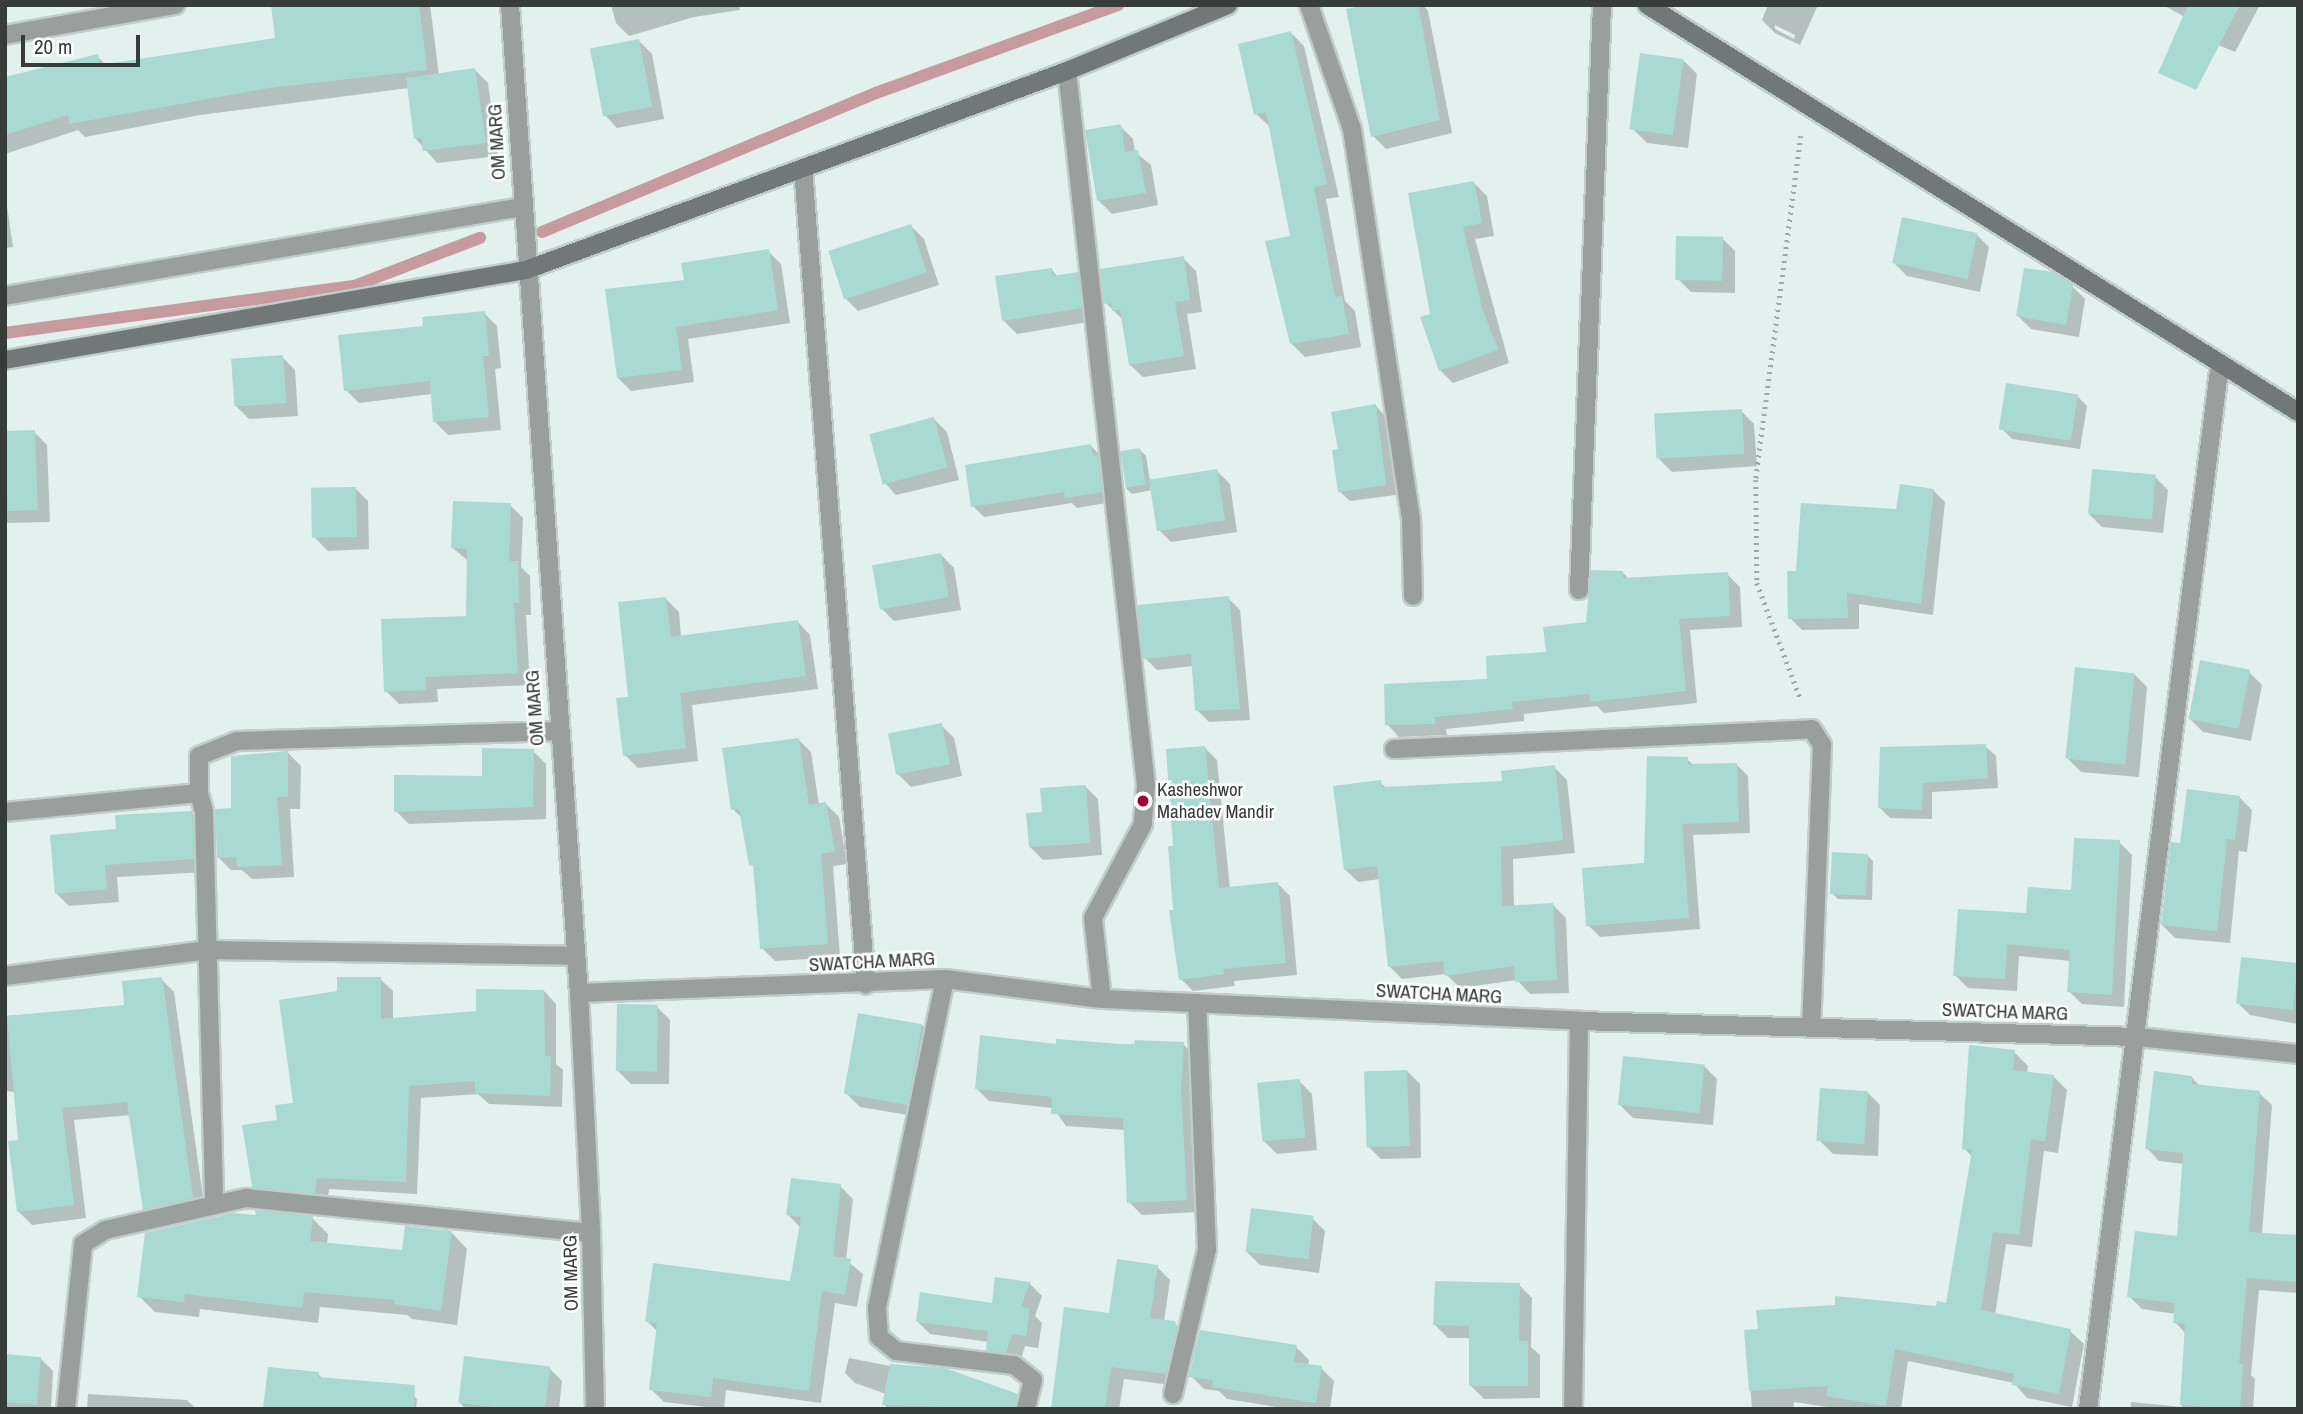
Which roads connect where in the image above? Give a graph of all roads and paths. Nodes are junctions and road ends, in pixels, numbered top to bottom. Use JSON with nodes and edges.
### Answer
{"nodes":[{"id":1,"x":175,"y":5,"type":"edge"},
{"id":2,"x":510,"y":5,"type":"edge"},
{"id":3,"x":1228,"y":5,"type":"edge"},
{"id":4,"x":1309,"y":5,"type":"edge"},
{"id":5,"x":1602,"y":5,"type":"edge"},
{"id":6,"x":1647,"y":5,"type":"edge"},
{"id":7,"x":5,"y":35,"type":"edge"},
{"id":8,"x":1068,"y":71,"type":"junction"},
{"id":9,"x":1805,"y":104,"type":"junction"},
{"id":10,"x":803,"y":168,"type":"junction"},
{"id":11,"x":522,"y":207,"type":"junction"},
{"id":12,"x":526,"y":270,"type":"junction"},
{"id":13,"x":5,"y":296,"type":"edge"},
{"id":14,"x":5,"y":360,"type":"edge"},
{"id":15,"x":2220,"y":363,"type":"junction"},
{"id":16,"x":2298,"y":412,"type":"edge"},
{"id":17,"x":1579,"y":590,"type":"dead end"},
{"id":18,"x":1412,"y":596,"type":"dead end"},
{"id":19,"x":1812,"y":729,"type":"junction"},
{"id":20,"x":558,"y":731,"type":"junction"},
{"id":21,"x":1394,"y":749,"type":"dead end"},
{"id":22,"x":199,"y":793,"type":"junction"},
{"id":23,"x":5,"y":812,"type":"edge"},
{"id":24,"x":208,"y":950,"type":"junction"},
{"id":25,"x":574,"y":956,"type":"junction"},
{"id":26,"x":5,"y":975,"type":"edge"},
{"id":27,"x":945,"y":979,"type":"junction"},
{"id":28,"x":866,"y":985,"type":"junction"},
{"id":29,"x":579,"y":993,"type":"junction"},
{"id":30,"x":1102,"y":999,"type":"junction"},
{"id":31,"x":1196,"y":1003,"type":"junction"},
{"id":32,"x":1579,"y":1021,"type":"junction"},
{"id":33,"x":1811,"y":1027,"type":"junction"},
{"id":34,"x":2137,"y":1037,"type":"junction"},
{"id":35,"x":2298,"y":1054,"type":"edge"},
{"id":36,"x":214,"y":1204,"type":"junction"},
{"id":37,"x":591,"y":1233,"type":"junction"},
{"id":38,"x":1173,"y":1394,"type":"dead end"},
{"id":39,"x":66,"y":1409,"type":"edge"},
{"id":40,"x":595,"y":1409,"type":"edge"},
{"id":41,"x":1026,"y":1409,"type":"edge"},
{"id":42,"x":1573,"y":1409,"type":"edge"},
{"id":43,"x":2088,"y":1409,"type":"edge"}],
"edges":[{"from":1,"to":7,"type":"street"},
{"from":2,"to":11,"type":"street","name":"OM MARG"},
{"from":3,"to":8,"type":"street"},
{"from":4,"to":18,"type":"street"},
{"from":5,"to":17,"type":"street"},
{"from":6,"to":9,"type":"street"},
{"from":8,"to":10,"type":"street"},
{"from":8,"to":30,"type":"street"},
{"from":9,"to":15,"type":"street"},
{"from":9,"to":19,"type":"path"},
{"from":10,"to":12,"type":"street"},
{"from":10,"to":28,"type":"street"},
{"from":11,"to":12,"type":"street","name":"OM MARG"},
{"from":11,"to":13,"type":"street"},
{"from":12,"to":14,"type":"street"},
{"from":12,"to":20,"type":"street","name":"OM MARG"},
{"from":15,"to":16,"type":"street"},
{"from":15,"to":34,"type":"street"},
{"from":19,"to":21,"type":"street"},
{"from":19,"to":33,"type":"street"},
{"from":20,"to":22,"type":"street"},
{"from":20,"to":25,"type":"street","name":"OM MARG"},
{"from":22,"to":23,"type":"street"},
{"from":22,"to":24,"type":"street"},
{"from":24,"to":25,"type":"street"},
{"from":24,"to":26,"type":"street"},
{"from":24,"to":36,"type":"street"},
{"from":25,"to":29,"type":"street","name":"OM MARG"},
{"from":27,"to":28,"type":"street","name":"SWATCHA MARG"},
{"from":27,"to":30,"type":"street","name":"SWATCHA MARG"},
{"from":27,"to":41,"type":"street"},
{"from":28,"to":29,"type":"street","name":"SWATCHA MARG"},
{"from":29,"to":37,"type":"street","name":"OM MARG"},
{"from":30,"to":31,"type":"street","name":"SWATCHA MARG"},
{"from":31,"to":32,"type":"street","name":"SWATCHA MARG"},
{"from":31,"to":38,"type":"street"},
{"from":32,"to":33,"type":"street","name":"SWATCHA MARG"},
{"from":32,"to":42,"type":"street"},
{"from":33,"to":34,"type":"street","name":"SWATCHA MARG"},
{"from":34,"to":35,"type":"street","name":"SWATCHA MARG"},
{"from":34,"to":43,"type":"street"},
{"from":36,"to":37,"type":"street"},
{"from":36,"to":39,"type":"street"},
{"from":37,"to":40,"type":"street","name":"OM MARG"}]}
